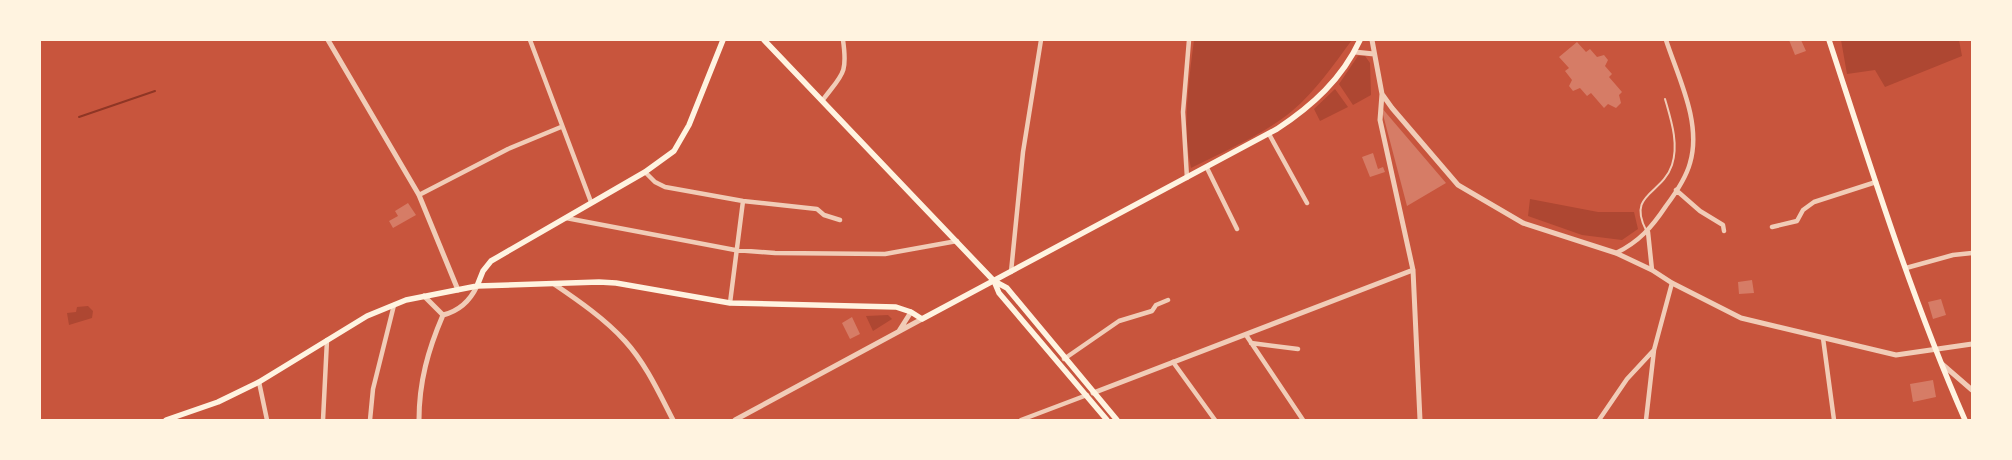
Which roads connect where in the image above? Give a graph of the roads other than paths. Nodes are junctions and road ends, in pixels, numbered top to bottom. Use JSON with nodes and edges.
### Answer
{"nodes":[{"id":1,"x":328,"y":40,"type":"edge"},
{"id":2,"x":530,"y":40,"type":"edge"},
{"id":3,"x":723,"y":40,"type":"edge"},
{"id":4,"x":764,"y":40,"type":"edge"},
{"id":5,"x":843,"y":40,"type":"edge"},
{"id":6,"x":1041,"y":40,"type":"edge"},
{"id":7,"x":1189,"y":40,"type":"edge"},
{"id":8,"x":1360,"y":40,"type":"edge"},
{"id":9,"x":1372,"y":40,"type":"edge"},
{"id":10,"x":1666,"y":40,"type":"edge"},
{"id":11,"x":1829,"y":40,"type":"edge"},
{"id":12,"x":1354,"y":52,"type":"junction"},
{"id":13,"x":1374,"y":54,"type":"junction"},
{"id":14,"x":1382,"y":94,"type":"junction"},
{"id":15,"x":1665,"y":99,"type":"dead end"},
{"id":16,"x":822,"y":101,"type":"junction"},
{"id":17,"x":562,"y":127,"type":"junction"},
{"id":18,"x":1270,"y":134,"type":"junction"},
{"id":19,"x":1207,"y":168,"type":"junction"},
{"id":20,"x":645,"y":172,"type":"junction"},
{"id":21,"x":1187,"y":178,"type":"junction"},
{"id":22,"x":1876,"y":182,"type":"junction"},
{"id":23,"x":1676,"y":190,"type":"junction"},
{"id":24,"x":419,"y":194,"type":"junction"},
{"id":25,"x":743,"y":201,"type":"junction"},
{"id":26,"x":591,"y":202,"type":"junction"},
{"id":27,"x":1307,"y":203,"type":"dead end"},
{"id":28,"x":565,"y":217,"type":"junction"},
{"id":29,"x":840,"y":220,"type":"dead end"},
{"id":30,"x":1772,"y":227,"type":"dead end"},
{"id":31,"x":1237,"y":229,"type":"dead end"},
{"id":32,"x":1724,"y":231,"type":"dead end"},
{"id":33,"x":1648,"y":232,"type":"junction"},
{"id":34,"x":958,"y":241,"type":"junction"},
{"id":35,"x":735,"y":250,"type":"junction"},
{"id":36,"x":1616,"y":253,"type":"junction"},
{"id":37,"x":1972,"y":253,"type":"edge"},
{"id":38,"x":1906,"y":268,"type":"junction"},
{"id":39,"x":1413,"y":270,"type":"junction"},
{"id":40,"x":1652,"y":270,"type":"junction"},
{"id":41,"x":1011,"y":272,"type":"junction"},
{"id":42,"x":994,"y":281,"type":"junction"},
{"id":43,"x":552,"y":282,"type":"junction"},
{"id":44,"x":1672,"y":284,"type":"junction"},
{"id":45,"x":477,"y":286,"type":"junction"},
{"id":46,"x":458,"y":290,"type":"junction"},
{"id":47,"x":424,"y":296,"type":"junction"},
{"id":48,"x":1168,"y":300,"type":"dead end"},
{"id":49,"x":730,"y":303,"type":"junction"},
{"id":50,"x":394,"y":305,"type":"junction"},
{"id":51,"x":911,"y":312,"type":"junction"},
{"id":52,"x":443,"y":315,"type":"junction"},
{"id":53,"x":922,"y":319,"type":"junction"},
{"id":54,"x":899,"y":331,"type":"junction"},
{"id":55,"x":1246,"y":335,"type":"junction"},
{"id":56,"x":327,"y":338,"type":"junction"},
{"id":57,"x":1823,"y":338,"type":"junction"},
{"id":58,"x":1251,"y":343,"type":"junction"},
{"id":59,"x":1972,"y":344,"type":"edge"},
{"id":60,"x":1298,"y":350,"type":"dead end"},
{"id":61,"x":1654,"y":350,"type":"junction"},
{"id":62,"x":1935,"y":350,"type":"junction"},
{"id":63,"x":1064,"y":359,"type":"junction"},
{"id":64,"x":1173,"y":362,"type":"junction"},
{"id":65,"x":1940,"y":362,"type":"junction"},
{"id":66,"x":259,"y":382,"type":"junction"},
{"id":67,"x":1972,"y":390,"type":"edge"},
{"id":68,"x":1093,"y":393,"type":"junction"},
{"id":69,"x":1087,"y":396,"type":"junction"},
{"id":70,"x":166,"y":420,"type":"edge"},
{"id":71,"x":267,"y":420,"type":"edge"},
{"id":72,"x":323,"y":420,"type":"edge"},
{"id":73,"x":370,"y":420,"type":"edge"},
{"id":74,"x":418,"y":420,"type":"edge"},
{"id":75,"x":673,"y":420,"type":"edge"},
{"id":76,"x":735,"y":420,"type":"edge"},
{"id":77,"x":1021,"y":420,"type":"edge"},
{"id":78,"x":1107,"y":420,"type":"edge"},
{"id":79,"x":1117,"y":420,"type":"edge"},
{"id":80,"x":1215,"y":420,"type":"edge"},
{"id":81,"x":1304,"y":420,"type":"edge"},
{"id":82,"x":1420,"y":420,"type":"edge"},
{"id":83,"x":1599,"y":420,"type":"edge"},
{"id":84,"x":1646,"y":420,"type":"edge"},
{"id":85,"x":1834,"y":420,"type":"edge"},
{"id":86,"x":1965,"y":420,"type":"edge"}],
"edges":[{"from":1,"to":24,"type":"street"},
{"from":2,"to":17,"type":"street"},
{"from":3,"to":20,"type":"main road"},
{"from":4,"to":16,"type":"main road"},
{"from":5,"to":16,"type":"street"},
{"from":6,"to":41,"type":"street"},
{"from":7,"to":21,"type":"street"},
{"from":8,"to":12,"type":"main road"},
{"from":9,"to":13,"type":"street"},
{"from":10,"to":23,"type":"street"},
{"from":11,"to":22,"type":"main road"},
{"from":12,"to":13,"type":"street"},
{"from":12,"to":18,"type":"main road"},
{"from":13,"to":14,"type":"street"},
{"from":14,"to":36,"type":"street"},
{"from":14,"to":39,"type":"street"},
{"from":15,"to":33,"type":"lane"},
{"from":16,"to":34,"type":"main road"},
{"from":17,"to":24,"type":"street"},
{"from":17,"to":26,"type":"street"},
{"from":18,"to":19,"type":"main road"},
{"from":18,"to":27,"type":"street"},
{"from":19,"to":21,"type":"main road"},
{"from":19,"to":31,"type":"street"},
{"from":20,"to":25,"type":"street"},
{"from":20,"to":26,"type":"main road"},
{"from":21,"to":41,"type":"main road"},
{"from":22,"to":30,"type":"street"},
{"from":22,"to":38,"type":"main road"},
{"from":23,"to":32,"type":"street"},
{"from":23,"to":33,"type":"street"},
{"from":24,"to":46,"type":"street"},
{"from":25,"to":29,"type":"street"},
{"from":25,"to":35,"type":"street"},
{"from":26,"to":28,"type":"main road"},
{"from":28,"to":35,"type":"street"},
{"from":28,"to":45,"type":"main road"},
{"from":33,"to":36,"type":"street"},
{"from":33,"to":40,"type":"street"},
{"from":34,"to":35,"type":"street"},
{"from":34,"to":42,"type":"main road"},
{"from":35,"to":49,"type":"street"},
{"from":36,"to":40,"type":"street"},
{"from":37,"to":38,"type":"street"},
{"from":38,"to":62,"type":"main road"},
{"from":39,"to":55,"type":"street"},
{"from":39,"to":82,"type":"street"},
{"from":40,"to":44,"type":"street"},
{"from":41,"to":42,"type":"main road"},
{"from":42,"to":53,"type":"main road"},
{"from":42,"to":63,"type":"main road"},
{"from":42,"to":69,"type":"main road"},
{"from":43,"to":45,"type":"main road"},
{"from":43,"to":49,"type":"main road"},
{"from":43,"to":75,"type":"street"},
{"from":44,"to":57,"type":"street"},
{"from":44,"to":61,"type":"street"},
{"from":45,"to":46,"type":"main road"},
{"from":45,"to":52,"type":"street"},
{"from":46,"to":47,"type":"main road"},
{"from":47,"to":50,"type":"main road"},
{"from":47,"to":52,"type":"street"},
{"from":48,"to":63,"type":"street"},
{"from":49,"to":51,"type":"main road"},
{"from":50,"to":56,"type":"main road"},
{"from":50,"to":73,"type":"street"},
{"from":51,"to":53,"type":"main road"},
{"from":51,"to":54,"type":"street"},
{"from":52,"to":74,"type":"street"},
{"from":53,"to":54,"type":"street"},
{"from":54,"to":76,"type":"street"},
{"from":55,"to":58,"type":"street"},
{"from":55,"to":64,"type":"street"},
{"from":56,"to":66,"type":"main road"},
{"from":56,"to":72,"type":"street"},
{"from":57,"to":62,"type":"street"},
{"from":57,"to":85,"type":"street"},
{"from":58,"to":60,"type":"street"},
{"from":58,"to":81,"type":"street"},
{"from":59,"to":62,"type":"street"},
{"from":61,"to":83,"type":"street"},
{"from":61,"to":84,"type":"street"},
{"from":62,"to":65,"type":"main road"},
{"from":63,"to":68,"type":"main road"},
{"from":64,"to":68,"type":"street"},
{"from":64,"to":80,"type":"street"},
{"from":65,"to":67,"type":"street"},
{"from":65,"to":86,"type":"main road"},
{"from":66,"to":70,"type":"main road"},
{"from":66,"to":71,"type":"street"},
{"from":68,"to":69,"type":"street"},
{"from":68,"to":79,"type":"main road"},
{"from":69,"to":77,"type":"street"},
{"from":69,"to":78,"type":"main road"}]}
